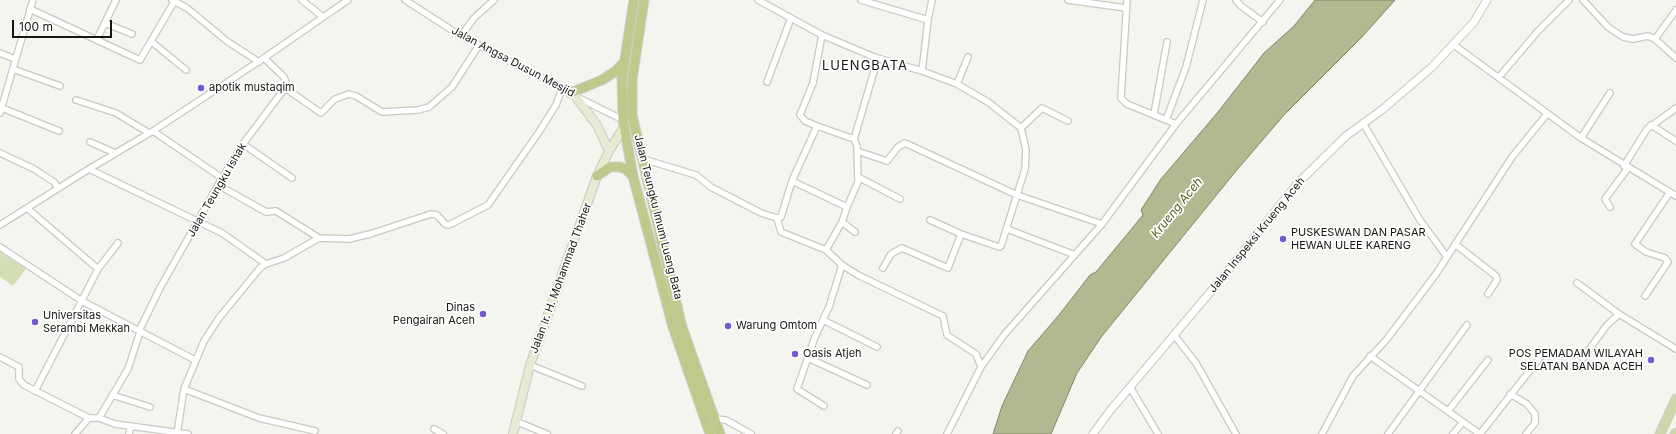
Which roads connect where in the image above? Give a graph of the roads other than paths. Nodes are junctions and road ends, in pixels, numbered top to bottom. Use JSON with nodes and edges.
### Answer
{"nodes":[{"id":1,"x":33,"y":0,"type":"edge"},
{"id":2,"x":116,"y":0,"type":"edge"},
{"id":3,"x":302,"y":0,"type":"edge"},
{"id":4,"x":348,"y":0,"type":"edge"},
{"id":5,"x":406,"y":0,"type":"edge"},
{"id":6,"x":494,"y":0,"type":"edge"},
{"id":7,"x":634,"y":0,"type":"edge"},
{"id":8,"x":644,"y":0,"type":"edge"},
{"id":9,"x":758,"y":0,"type":"edge"},
{"id":10,"x":861,"y":0,"type":"edge"},
{"id":11,"x":932,"y":0,"type":"edge"},
{"id":12,"x":1068,"y":0,"type":"edge"},
{"id":13,"x":1126,"y":0,"type":"edge"},
{"id":14,"x":1203,"y":0,"type":"edge"},
{"id":15,"x":1236,"y":0,"type":"edge"},
{"id":16,"x":1280,"y":0,"type":"edge"},
{"id":17,"x":1487,"y":0,"type":"edge"},
{"id":18,"x":1569,"y":0,"type":"edge"},
{"id":19,"x":1582,"y":0,"type":"edge"},
{"id":20,"x":173,"y":1,"type":"edge"},
{"id":21,"x":1126,"y":8,"type":"junction"},
{"id":22,"x":30,"y":10,"type":"junction"},
{"id":23,"x":1676,"y":10,"type":"edge"},
{"id":24,"x":323,"y":17,"type":"junction"},
{"id":25,"x":792,"y":18,"type":"junction"},
{"id":26,"x":928,"y":20,"type":"junction"},
{"id":27,"x":106,"y":22,"type":"junction"},
{"id":28,"x":1263,"y":22,"type":"junction"},
{"id":29,"x":132,"y":34,"type":"dead end"},
{"id":30,"x":822,"y":35,"type":"junction"},
{"id":31,"x":461,"y":36,"type":"junction"},
{"id":32,"x":97,"y":39,"type":"junction"},
{"id":33,"x":1655,"y":39,"type":"junction"},
{"id":34,"x":152,"y":42,"type":"junction"},
{"id":35,"x":1167,"y":42,"type":"dead end"},
{"id":36,"x":479,"y":45,"type":"junction"},
{"id":37,"x":1454,"y":45,"type":"junction"},
{"id":38,"x":0,"y":53,"type":"edge"},
{"id":39,"x":968,"y":57,"type":"dead end"},
{"id":40,"x":878,"y":58,"type":"junction"},
{"id":41,"x":1676,"y":58,"type":"edge"},
{"id":42,"x":15,"y":59,"type":"junction"},
{"id":43,"x":261,"y":60,"type":"junction"},
{"id":44,"x":625,"y":61,"type":"junction"},
{"id":45,"x":13,"y":69,"type":"junction"},
{"id":46,"x":186,"y":70,"type":"dead end"},
{"id":47,"x":922,"y":71,"type":"junction"},
{"id":48,"x":1499,"y":77,"type":"junction"},
{"id":49,"x":767,"y":82,"type":"dead end"},
{"id":50,"x":957,"y":84,"type":"junction"},
{"id":51,"x":60,"y":86,"type":"dead end"},
{"id":52,"x":285,"y":88,"type":"junction"},
{"id":53,"x":569,"y":93,"type":"junction"},
{"id":54,"x":1610,"y":93,"type":"dead end"},
{"id":55,"x":76,"y":100,"type":"dead end"},
{"id":56,"x":1676,"y":108,"type":"edge"},
{"id":57,"x":1,"y":110,"type":"edge"},
{"id":58,"x":1154,"y":114,"type":"junction"},
{"id":59,"x":1548,"y":114,"type":"junction"},
{"id":60,"x":1166,"y":120,"type":"junction"},
{"id":61,"x":1068,"y":121,"type":"dead end"},
{"id":62,"x":623,"y":123,"type":"junction"},
{"id":63,"x":1363,"y":123,"type":"junction"},
{"id":64,"x":1176,"y":124,"type":"junction"},
{"id":65,"x":1651,"y":125,"type":"junction"},
{"id":66,"x":817,"y":126,"type":"junction"},
{"id":67,"x":1021,"y":128,"type":"junction"},
{"id":68,"x":59,"y":132,"type":"dead end"},
{"id":69,"x":151,"y":132,"type":"junction"},
{"id":70,"x":1580,"y":138,"type":"junction"},
{"id":71,"x":854,"y":139,"type":"junction"},
{"id":72,"x":1676,"y":141,"type":"edge"},
{"id":73,"x":90,"y":142,"type":"dead end"},
{"id":74,"x":243,"y":144,"type":"junction"},
{"id":75,"x":609,"y":151,"type":"junction"},
{"id":76,"x":857,"y":151,"type":"junction"},
{"id":77,"x":0,"y":153,"type":"edge"},
{"id":78,"x":115,"y":153,"type":"junction"},
{"id":79,"x":643,"y":159,"type":"junction"},
{"id":80,"x":1626,"y":167,"type":"junction"},
{"id":81,"x":89,"y":169,"type":"junction"},
{"id":82,"x":597,"y":176,"type":"junction"},
{"id":83,"x":633,"y":176,"type":"junction"},
{"id":84,"x":858,"y":177,"type":"junction"},
{"id":85,"x":222,"y":178,"type":"junction"},
{"id":86,"x":292,"y":178,"type":"dead end"},
{"id":87,"x":792,"y":181,"type":"junction"},
{"id":88,"x":218,"y":185,"type":"junction"},
{"id":89,"x":58,"y":188,"type":"junction"},
{"id":90,"x":1670,"y":192,"type":"junction"},
{"id":91,"x":1018,"y":195,"type":"junction"},
{"id":92,"x":1676,"y":196,"type":"edge"},
{"id":93,"x":900,"y":199,"type":"dead end"},
{"id":94,"x":847,"y":207,"type":"junction"},
{"id":95,"x":1610,"y":207,"type":"dead end"},
{"id":96,"x":26,"y":208,"type":"junction"},
{"id":97,"x":777,"y":218,"type":"junction"},
{"id":98,"x":930,"y":220,"type":"dead end"},
{"id":99,"x":199,"y":221,"type":"junction"},
{"id":100,"x":842,"y":222,"type":"junction"},
{"id":101,"x":1102,"y":224,"type":"junction"},
{"id":102,"x":0,"y":225,"type":"edge"},
{"id":103,"x":1007,"y":229,"type":"junction"},
{"id":104,"x":855,"y":232,"type":"dead end"},
{"id":105,"x":961,"y":234,"type":"junction"},
{"id":106,"x":320,"y":238,"type":"junction"},
{"id":107,"x":118,"y":244,"type":"dead end"},
{"id":108,"x":1455,"y":244,"type":"junction"},
{"id":109,"x":0,"y":247,"type":"edge"},
{"id":110,"x":826,"y":250,"type":"junction"},
{"id":111,"x":1075,"y":255,"type":"junction"},
{"id":112,"x":1447,"y":257,"type":"junction"},
{"id":113,"x":266,"y":264,"type":"junction"},
{"id":114,"x":842,"y":265,"type":"junction"},
{"id":115,"x":883,"y":268,"type":"dead end"},
{"id":116,"x":98,"y":269,"type":"junction"},
{"id":117,"x":1577,"y":283,"type":"dead end"},
{"id":118,"x":1488,"y":294,"type":"dead end"},
{"id":119,"x":1645,"y":296,"type":"dead end"},
{"id":120,"x":82,"y":301,"type":"junction"},
{"id":121,"x":672,"y":302,"type":"junction"},
{"id":122,"x":1619,"y":314,"type":"junction"},
{"id":123,"x":823,"y":320,"type":"junction"},
{"id":124,"x":1467,"y":325,"type":"dead end"},
{"id":125,"x":140,"y":331,"type":"junction"},
{"id":126,"x":1174,"y":335,"type":"junction"},
{"id":127,"x":877,"y":347,"type":"dead end"},
{"id":128,"x":1676,"y":349,"type":"edge"},
{"id":129,"x":1542,"y":355,"type":"dead end"},
{"id":130,"x":1370,"y":356,"type":"junction"},
{"id":131,"x":0,"y":357,"type":"edge"},
{"id":132,"x":808,"y":358,"type":"junction"},
{"id":133,"x":1583,"y":358,"type":"dead end"},
{"id":134,"x":195,"y":360,"type":"junction"},
{"id":135,"x":1488,"y":360,"type":"dead end"},
{"id":136,"x":530,"y":365,"type":"junction"},
{"id":137,"x":981,"y":367,"type":"junction"},
{"id":138,"x":867,"y":385,"type":"dead end"},
{"id":139,"x":582,"y":386,"type":"dead end"},
{"id":140,"x":1130,"y":387,"type":"junction"},
{"id":141,"x":184,"y":389,"type":"junction"},
{"id":142,"x":35,"y":391,"type":"junction"},
{"id":143,"x":1419,"y":392,"type":"junction"},
{"id":144,"x":1510,"y":394,"type":"junction"},
{"id":145,"x":112,"y":395,"type":"junction"},
{"id":146,"x":1676,"y":399,"type":"edge"},
{"id":147,"x":824,"y":406,"type":"dead end"},
{"id":148,"x":150,"y":407,"type":"dead end"},
{"id":149,"x":1448,"y":411,"type":"junction"},
{"id":150,"x":89,"y":418,"type":"junction"},
{"id":151,"x":98,"y":418,"type":"junction"},
{"id":152,"x":714,"y":419,"type":"junction"},
{"id":153,"x":1672,"y":419,"type":"edge"},
{"id":154,"x":515,"y":421,"type":"junction"},
{"id":155,"x":1464,"y":422,"type":"junction"},
{"id":156,"x":131,"y":426,"type":"junction"},
{"id":157,"x":434,"y":429,"type":"dead end"},
{"id":158,"x":315,"y":431,"type":"dead end"},
{"id":159,"x":177,"y":433,"type":"edge"},
{"id":160,"x":1324,"y":433,"type":"edge"},
{"id":161,"x":75,"y":434,"type":"edge"},
{"id":162,"x":129,"y":434,"type":"edge"},
{"id":163,"x":188,"y":434,"type":"edge"},
{"id":164,"x":443,"y":434,"type":"edge"},
{"id":165,"x":513,"y":434,"type":"edge"},
{"id":166,"x":547,"y":434,"type":"edge"},
{"id":167,"x":710,"y":434,"type":"edge"},
{"id":168,"x":720,"y":434,"type":"edge"},
{"id":169,"x":751,"y":434,"type":"edge"},
{"id":170,"x":947,"y":434,"type":"edge"},
{"id":171,"x":1093,"y":434,"type":"edge"},
{"id":172,"x":1158,"y":434,"type":"edge"},
{"id":173,"x":1236,"y":434,"type":"edge"},
{"id":174,"x":1388,"y":434,"type":"edge"},
{"id":175,"x":1453,"y":434,"type":"edge"},
{"id":176,"x":1480,"y":434,"type":"edge"},
{"id":177,"x":1526,"y":434,"type":"edge"},
{"id":178,"x":1660,"y":434,"type":"edge"}],
"edges":[{"from":1,"to":22,"type":"street"},
{"from":2,"to":27,"type":"street"},
{"from":3,"to":24,"type":"street"},
{"from":4,"to":24,"type":"street"},
{"from":5,"to":31,"type":"street","name":"Jalan Angsa Dusun Mesjid"},
{"from":6,"to":31,"type":"street"},
{"from":7,"to":44,"type":"highway","name":"Jalan Teungku Imum Lueng Bata"},
{"from":8,"to":79,"type":"highway","name":"Jalan Teungku Imum Lueng Bata"},
{"from":9,"to":25,"type":"street"},
{"from":10,"to":26,"type":"street"},
{"from":11,"to":26,"type":"street"},
{"from":12,"to":21,"type":"street"},
{"from":13,"to":21,"type":"street"},
{"from":14,"to":60,"type":"street"},
{"from":15,"to":28,"type":"street"},
{"from":16,"to":28,"type":"street"},
{"from":17,"to":37,"type":"street","name":"Jalan Inspeksi Krueng Aceh"},
{"from":18,"to":48,"type":"street"},
{"from":19,"to":33,"type":"street"},
{"from":20,"to":34,"type":"street"},
{"from":20,"to":43,"type":"street"},
{"from":21,"to":58,"type":"street"},
{"from":22,"to":32,"type":"street"},
{"from":22,"to":42,"type":"street"},
{"from":23,"to":33,"type":"street"},
{"from":24,"to":43,"type":"street"},
{"from":25,"to":30,"type":"street"},
{"from":25,"to":49,"type":"street"},
{"from":26,"to":47,"type":"street"},
{"from":27,"to":29,"type":"street"},
{"from":27,"to":32,"type":"street"},
{"from":28,"to":64,"type":"street"},
{"from":30,"to":40,"type":"street"},
{"from":30,"to":66,"type":"street"},
{"from":31,"to":36,"type":"street","name":"Jalan Angsa Dusun Mesjid"},
{"from":32,"to":34,"type":"street"},
{"from":33,"to":41,"type":"street"},
{"from":34,"to":46,"type":"street"},
{"from":35,"to":58,"type":"street"},
{"from":36,"to":52,"type":"street"},
{"from":36,"to":53,"type":"street","name":"Jalan Angsa Dusun Mesjid"},
{"from":37,"to":48,"type":"street"},
{"from":37,"to":63,"type":"street","name":"Jalan Inspeksi Krueng Aceh"},
{"from":38,"to":42,"type":"street"},
{"from":39,"to":50,"type":"street"},
{"from":40,"to":47,"type":"street"},
{"from":40,"to":71,"type":"street"},
{"from":42,"to":45,"type":"street"},
{"from":43,"to":52,"type":"street"},
{"from":43,"to":69,"type":"street"},
{"from":44,"to":53,"type":"highway"},
{"from":44,"to":62,"type":"highway","name":"Jalan Teungku Imum Lueng Bata"},
{"from":45,"to":51,"type":"street"},
{"from":45,"to":57,"type":"street"},
{"from":47,"to":50,"type":"street"},
{"from":48,"to":59,"type":"street"},
{"from":50,"to":67,"type":"street"},
{"from":52,"to":74,"type":"street","name":"Jalan Teungku Ishak"},
{"from":53,"to":62,"type":"street","name":"Jalan Angsa Dusun Mesjid"},
{"from":53,"to":75,"type":"main road"},
{"from":53,"to":106,"type":"street"},
{"from":54,"to":70,"type":"street"},
{"from":55,"to":69,"type":"street"},
{"from":56,"to":65,"type":"street"},
{"from":57,"to":68,"type":"street"},
{"from":58,"to":60,"type":"street"},
{"from":59,"to":70,"type":"street"},
{"from":59,"to":108,"type":"street"},
{"from":60,"to":64,"type":"street"},
{"from":61,"to":67,"type":"street"},
{"from":62,"to":75,"type":"main road","name":"Jalan Ir. H. Mohammad Thaher"},
{"from":62,"to":83,"type":"highway","name":"Jalan Teungku Imum Lueng Bata"},
{"from":63,"to":112,"type":"street"},
{"from":63,"to":126,"type":"street","name":"Jalan Inspeksi Krueng Aceh"},
{"from":64,"to":101,"type":"street"},
{"from":65,"to":72,"type":"street"},
{"from":65,"to":80,"type":"street"},
{"from":66,"to":71,"type":"street"},
{"from":66,"to":87,"type":"street"},
{"from":67,"to":91,"type":"street"},
{"from":69,"to":78,"type":"street"},
{"from":69,"to":85,"type":"street"},
{"from":70,"to":80,"type":"street"},
{"from":71,"to":76,"type":"street"},
{"from":73,"to":78,"type":"street"},
{"from":74,"to":85,"type":"street","name":"Jalan Teungku Ishak"},
{"from":74,"to":86,"type":"street"},
{"from":75,"to":82,"type":"main road","name":"Jalan Ir. H. Mohammad Thaher"},
{"from":76,"to":84,"type":"street"},
{"from":76,"to":91,"type":"street"},
{"from":77,"to":89,"type":"street"},
{"from":78,"to":81,"type":"street"},
{"from":79,"to":97,"type":"street"},
{"from":79,"to":121,"type":"highway","name":"Jalan Teungku Imum Lueng Bata"},
{"from":80,"to":90,"type":"street"},
{"from":80,"to":95,"type":"street"},
{"from":81,"to":89,"type":"street"},
{"from":81,"to":99,"type":"street"},
{"from":82,"to":83,"type":"highway"},
{"from":82,"to":136,"type":"main road","name":"Jalan Ir. H. Mohammad Thaher"},
{"from":83,"to":121,"type":"highway","name":"Jalan Teungku Imum Lueng Bata"},
{"from":84,"to":93,"type":"street"},
{"from":84,"to":94,"type":"street"},
{"from":85,"to":88,"type":"street","name":"Jalan Teungku Ishak"},
{"from":87,"to":94,"type":"street"},
{"from":87,"to":97,"type":"street"},
{"from":88,"to":99,"type":"street","name":"Jalan Teungku Ishak"},
{"from":88,"to":106,"type":"street"},
{"from":89,"to":96,"type":"street"},
{"from":90,"to":92,"type":"street"},
{"from":90,"to":119,"type":"street"},
{"from":91,"to":101,"type":"street"},
{"from":91,"to":103,"type":"street"},
{"from":94,"to":100,"type":"street"},
{"from":96,"to":102,"type":"street"},
{"from":96,"to":116,"type":"street"},
{"from":97,"to":110,"type":"street"},
{"from":98,"to":105,"type":"street"},
{"from":99,"to":113,"type":"street"},
{"from":99,"to":125,"type":"street","name":"Jalan Teungku Ishak"},
{"from":100,"to":104,"type":"street"},
{"from":100,"to":110,"type":"street"},
{"from":101,"to":111,"type":"street"},
{"from":103,"to":105,"type":"street"},
{"from":103,"to":111,"type":"street"},
{"from":105,"to":115,"type":"street"},
{"from":106,"to":113,"type":"street"},
{"from":107,"to":116,"type":"street"},
{"from":108,"to":112,"type":"street"},
{"from":108,"to":118,"type":"street"},
{"from":109,"to":120,"type":"street"},
{"from":110,"to":114,"type":"street"},
{"from":111,"to":137,"type":"street"},
{"from":112,"to":130,"type":"street"},
{"from":113,"to":134,"type":"street"},
{"from":114,"to":123,"type":"street"},
{"from":114,"to":137,"type":"street"},
{"from":116,"to":120,"type":"street"},
{"from":117,"to":122,"type":"street"},
{"from":120,"to":125,"type":"street"},
{"from":120,"to":142,"type":"street"},
{"from":121,"to":152,"type":"highway","name":"Jalan Teungku Imum Lueng Bata"},
{"from":121,"to":167,"type":"highway","name":"Jalan Teungku Imum Lueng Bata"},
{"from":122,"to":128,"type":"street"},
{"from":122,"to":133,"type":"street"},
{"from":123,"to":127,"type":"street"},
{"from":123,"to":132,"type":"street"},
{"from":124,"to":143,"type":"street"},
{"from":125,"to":134,"type":"street"},
{"from":125,"to":145,"type":"street","name":"Jalan Teungku Ishak"},
{"from":126,"to":140,"type":"street","name":"Jalan Inspeksi Krueng Aceh"},
{"from":126,"to":173,"type":"street"},
{"from":129,"to":144,"type":"street"},
{"from":130,"to":143,"type":"street"},
{"from":130,"to":160,"type":"street"},
{"from":131,"to":142,"type":"street"},
{"from":132,"to":138,"type":"street"},
{"from":132,"to":147,"type":"street"},
{"from":134,"to":141,"type":"street"},
{"from":135,"to":149,"type":"street"},
{"from":136,"to":139,"type":"street"},
{"from":136,"to":154,"type":"main road","name":"Jalan Ir. H. Mohammad Thaher"},
{"from":137,"to":170,"type":"street"},
{"from":140,"to":171,"type":"street","name":"Jalan Inspeksi Krueng Aceh"},
{"from":140,"to":172,"type":"street"},
{"from":141,"to":158,"type":"street"},
{"from":141,"to":159,"type":"street"},
{"from":142,"to":150,"type":"street"},
{"from":143,"to":149,"type":"street"},
{"from":143,"to":174,"type":"street"},
{"from":144,"to":176,"type":"street"},
{"from":144,"to":177,"type":"street"},
{"from":145,"to":148,"type":"street"},
{"from":145,"to":151,"type":"street","name":"Jalan Teungku Ishak"},
{"from":146,"to":153,"type":"main road"},
{"from":149,"to":155,"type":"street"},
{"from":150,"to":151,"type":"street"},
{"from":150,"to":161,"type":"street"},
{"from":151,"to":156,"type":"street"},
{"from":152,"to":168,"type":"highway","name":"Jalan Teungku Imum Lueng Bata"},
{"from":152,"to":169,"type":"street"},
{"from":153,"to":178,"type":"main road"},
{"from":154,"to":165,"type":"main road","name":"Jalan Ir. H. Mohammad Thaher"},
{"from":154,"to":166,"type":"street"},
{"from":155,"to":175,"type":"street"},
{"from":155,"to":176,"type":"street"},
{"from":156,"to":159,"type":"street"},
{"from":156,"to":162,"type":"street"},
{"from":157,"to":164,"type":"street"},
{"from":159,"to":163,"type":"street"}]}
